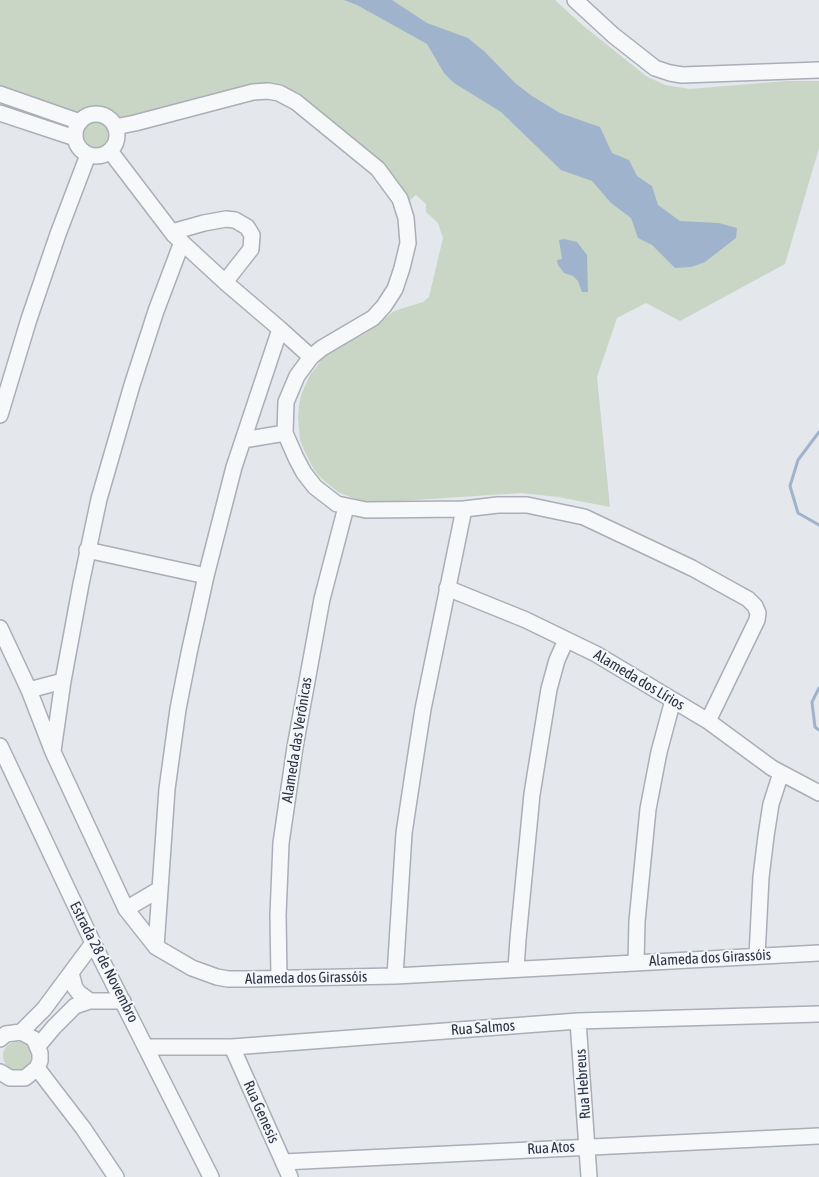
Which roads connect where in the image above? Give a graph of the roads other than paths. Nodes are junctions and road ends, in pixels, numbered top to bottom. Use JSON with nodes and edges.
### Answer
{"nodes":[{"id":1,"x":575,"y":0,"type":"edge"},
{"id":2,"x":819,"y":70,"type":"edge"},
{"id":3,"x":0,"y":94,"type":"edge"},
{"id":4,"x":0,"y":113,"type":"edge"},
{"id":5,"x":80,"y":122,"type":"junction"},
{"id":6,"x":115,"y":127,"type":"junction"},
{"id":7,"x":75,"y":138,"type":"junction"},
{"id":8,"x":110,"y":151,"type":"junction"},
{"id":9,"x":88,"y":155,"type":"junction"},
{"id":10,"x":177,"y":237,"type":"junction"},
{"id":11,"x":225,"y":282,"type":"junction"},
{"id":12,"x":280,"y":329,"type":"junction"},
{"id":13,"x":311,"y":357,"type":"junction"},
{"id":14,"x":0,"y":415,"type":"edge"},
{"id":15,"x":286,"y":433,"type":"junction"},
{"id":16,"x":243,"y":440,"type":"junction"},
{"id":17,"x":346,"y":507,"type":"junction"},
{"id":18,"x":464,"y":509,"type":"junction"},
{"id":19,"x":88,"y":550,"type":"junction"},
{"id":20,"x":206,"y":576,"type":"junction"},
{"id":21,"x":447,"y":588,"type":"junction"},
{"id":22,"x":0,"y":628,"type":"edge"},
{"id":23,"x":566,"y":640,"type":"junction"},
{"id":24,"x":63,"y":681,"type":"junction"},
{"id":25,"x":29,"y":690,"type":"junction"},
{"id":26,"x":673,"y":700,"type":"junction"},
{"id":27,"x":708,"y":721,"type":"junction"},
{"id":28,"x":0,"y":746,"type":"edge"},
{"id":29,"x":53,"y":752,"type":"junction"},
{"id":30,"x":781,"y":773,"type":"junction"},
{"id":31,"x":819,"y":793,"type":"edge"},
{"id":32,"x":160,"y":889,"type":"junction"},
{"id":33,"x":126,"y":909,"type":"junction"},
{"id":34,"x":93,"y":944,"type":"junction"},
{"id":35,"x":156,"y":947,"type":"junction"},
{"id":36,"x":819,"y":952,"type":"edge"},
{"id":37,"x":757,"y":956,"type":"junction"},
{"id":38,"x":636,"y":962,"type":"junction"},
{"id":39,"x":516,"y":969,"type":"junction"},
{"id":40,"x":71,"y":973,"type":"junction"},
{"id":41,"x":395,"y":976,"type":"junction"},
{"id":42,"x":279,"y":978,"type":"junction"},
{"id":43,"x":90,"y":1001,"type":"junction"},
{"id":44,"x":123,"y":1001,"type":"junction"},
{"id":45,"x":819,"y":1014,"type":"edge"},
{"id":46,"x":578,"y":1021,"type":"junction"},
{"id":47,"x":21,"y":1032,"type":"junction"},
{"id":48,"x":0,"y":1039,"type":"edge"},
{"id":49,"x":38,"y":1046,"type":"junction"},
{"id":50,"x":232,"y":1047,"type":"junction"},
{"id":51,"x":146,"y":1048,"type":"junction"},
{"id":52,"x":37,"y":1068,"type":"junction"},
{"id":53,"x":3,"y":1080,"type":"edge"},
{"id":54,"x":819,"y":1136,"type":"edge"},
{"id":55,"x":587,"y":1146,"type":"junction"},
{"id":56,"x":283,"y":1162,"type":"junction"},
{"id":57,"x":116,"y":1177,"type":"edge"},
{"id":58,"x":211,"y":1177,"type":"edge"},
{"id":59,"x":290,"y":1177,"type":"edge"},
{"id":60,"x":589,"y":1177,"type":"edge"}],
"edges":[{"from":1,"to":2,"type":"street"},
{"from":3,"to":5,"type":"street"},
{"from":4,"to":7,"type":"street"},
{"from":5,"to":6,"type":"street"},
{"from":5,"to":7,"type":"street"},
{"from":6,"to":8,"type":"street"},
{"from":6,"to":13,"type":"street"},
{"from":7,"to":9,"type":"street"},
{"from":8,"to":9,"type":"street"},
{"from":8,"to":10,"type":"street"},
{"from":9,"to":14,"type":"street"},
{"from":10,"to":11,"type":"street"},
{"from":10,"to":11,"type":"street"},
{"from":10,"to":19,"type":"street"},
{"from":11,"to":12,"type":"street"},
{"from":12,"to":13,"type":"street"},
{"from":12,"to":16,"type":"street"},
{"from":13,"to":15,"type":"street"},
{"from":15,"to":16,"type":"street"},
{"from":15,"to":17,"type":"street"},
{"from":16,"to":20,"type":"street"},
{"from":17,"to":18,"type":"street"},
{"from":17,"to":42,"type":"street","name":"Alameda das Verônicas"},
{"from":18,"to":21,"type":"street"},
{"from":18,"to":27,"type":"street"},
{"from":19,"to":20,"type":"street"},
{"from":19,"to":24,"type":"street"},
{"from":20,"to":32,"type":"street"},
{"from":21,"to":23,"type":"street","name":"Alameda dos Lírios"},
{"from":21,"to":41,"type":"street"},
{"from":22,"to":25,"type":"street","name":"Alameda dos Girassóis"},
{"from":23,"to":26,"type":"street","name":"Alameda dos Lírios"},
{"from":23,"to":39,"type":"street"},
{"from":24,"to":25,"type":"street"},
{"from":24,"to":29,"type":"street"},
{"from":25,"to":29,"type":"street","name":"Alameda dos Girassóis"},
{"from":26,"to":27,"type":"street","name":"Alameda dos Lírios"},
{"from":26,"to":38,"type":"street"},
{"from":27,"to":30,"type":"street","name":"Alameda dos Lírios"},
{"from":28,"to":34,"type":"street","name":"Estrada 28 de Novembro"},
{"from":29,"to":33,"type":"street","name":"Alameda dos Girassóis"},
{"from":30,"to":31,"type":"street","name":"Alameda dos Lírios"},
{"from":30,"to":37,"type":"street"},
{"from":32,"to":33,"type":"street"},
{"from":32,"to":35,"type":"street"},
{"from":33,"to":35,"type":"street","name":"Alameda dos Girassóis"},
{"from":34,"to":40,"type":"street"},
{"from":34,"to":44,"type":"street","name":"Estrada 28 de Novembro"},
{"from":35,"to":42,"type":"street","name":"Alameda dos Girassóis"},
{"from":36,"to":37,"type":"street","name":"Alameda dos Girassóis"},
{"from":37,"to":38,"type":"street","name":"Alameda dos Girassóis"},
{"from":38,"to":39,"type":"street","name":"Alameda dos Girassóis"},
{"from":39,"to":41,"type":"street","name":"Alameda dos Girassóis"},
{"from":40,"to":43,"type":"street"},
{"from":40,"to":47,"type":"street"},
{"from":41,"to":42,"type":"street","name":"Alameda dos Girassóis"},
{"from":43,"to":44,"type":"street"},
{"from":43,"to":49,"type":"street"},
{"from":44,"to":51,"type":"street","name":"Estrada 28 de Novembro"},
{"from":45,"to":46,"type":"street","name":"Rua Salmos"},
{"from":46,"to":50,"type":"street","name":"Rua Salmos"},
{"from":46,"to":55,"type":"street","name":"Rua Hebreus"},
{"from":47,"to":48,"type":"street"},
{"from":47,"to":49,"type":"street"},
{"from":49,"to":52,"type":"street"},
{"from":50,"to":51,"type":"street","name":"Rua Salmos"},
{"from":50,"to":56,"type":"street","name":"Rua Genesis"},
{"from":51,"to":58,"type":"street","name":"Estrada 28 de Novembro"},
{"from":52,"to":53,"type":"street"},
{"from":52,"to":57,"type":"street"},
{"from":54,"to":55,"type":"street","name":"Rua Atos"},
{"from":55,"to":56,"type":"street","name":"Rua Atos"},
{"from":55,"to":60,"type":"street","name":"Rua Hebreus"},
{"from":56,"to":59,"type":"street","name":"Rua Genesis"}]}
